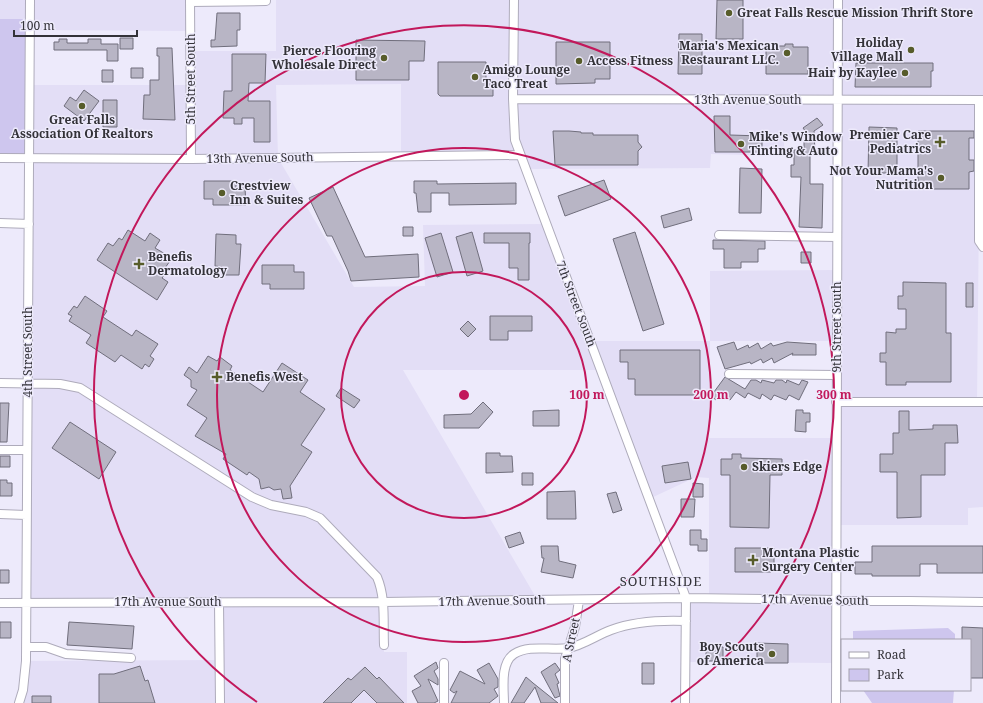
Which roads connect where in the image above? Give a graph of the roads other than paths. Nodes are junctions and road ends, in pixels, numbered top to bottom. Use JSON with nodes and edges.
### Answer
{"nodes":[{"id":1,"x":30,"y":0,"type":"edge"},
{"id":2,"x":514,"y":0,"type":"edge"},
{"id":3,"x":838,"y":0,"type":"edge"},
{"id":4,"x":190,"y":1,"type":"edge"},
{"id":5,"x":266,"y":1,"type":"dead end"},
{"id":6,"x":513,"y":99,"type":"junction"},
{"id":7,"x":981,"y":100,"type":"edge"},
{"id":8,"x":838,"y":101,"type":"junction"},
{"id":9,"x":520,"y":155,"type":"junction"},
{"id":10,"x":0,"y":158,"type":"edge"},
{"id":11,"x":29,"y":158,"type":"junction"},
{"id":12,"x":191,"y":159,"type":"junction"},
{"id":13,"x":981,"y":176,"type":"edge"},
{"id":14,"x":0,"y":223,"type":"edge"},
{"id":15,"x":29,"y":224,"type":"junction"},
{"id":16,"x":719,"y":235,"type":"dead end"},
{"id":17,"x":837,"y":237,"type":"junction"},
{"id":18,"x":982,"y":246,"type":"edge"},
{"id":19,"x":729,"y":374,"type":"dead end"},
{"id":20,"x":836,"y":375,"type":"junction"},
{"id":21,"x":0,"y":383,"type":"edge"},
{"id":22,"x":28,"y":383,"type":"junction"},
{"id":23,"x":836,"y":402,"type":"junction"},
{"id":24,"x":983,"y":402,"type":"edge"},
{"id":25,"x":0,"y":450,"type":"edge"},
{"id":26,"x":27,"y":450,"type":"junction"},
{"id":27,"x":0,"y":514,"type":"edge"},
{"id":28,"x":26,"y":515,"type":"junction"},
{"id":29,"x":686,"y":598,"type":"junction"},
{"id":30,"x":579,"y":600,"type":"junction"},
{"id":31,"x":836,"y":601,"type":"junction"},
{"id":32,"x":220,"y":602,"type":"junction"},
{"id":33,"x":383,"y":602,"type":"junction"},
{"id":34,"x":983,"y":602,"type":"edge"},
{"id":35,"x":0,"y":603,"type":"edge"},
{"id":36,"x":26,"y":604,"type":"junction"},
{"id":37,"x":686,"y":621,"type":"junction"},
{"id":38,"x":384,"y":645,"type":"dead end"},
{"id":39,"x":26,"y":647,"type":"junction"},
{"id":40,"x":569,"y":648,"type":"junction"},
{"id":41,"x":131,"y":658,"type":"dead end"},
{"id":42,"x":444,"y":663,"type":"dead end"},
{"id":43,"x":19,"y":703,"type":"edge"},
{"id":44,"x":220,"y":703,"type":"edge"},
{"id":45,"x":444,"y":703,"type":"edge"},
{"id":46,"x":504,"y":703,"type":"edge"},
{"id":47,"x":565,"y":703,"type":"edge"},
{"id":48,"x":685,"y":703,"type":"edge"},
{"id":49,"x":836,"y":703,"type":"edge"}],
"edges":[{"from":1,"to":11,"type":"street","name":"4th Street South"},
{"from":2,"to":6,"type":"street","name":"7th Street South"},
{"from":3,"to":8,"type":"street","name":"9th Street South"},
{"from":4,"to":5,"type":"street"},
{"from":4,"to":12,"type":"street","name":"5th Street South"},
{"from":6,"to":8,"type":"street","name":"13th Avenue South"},
{"from":6,"to":9,"type":"street","name":"7th Street South"},
{"from":7,"to":8,"type":"street","name":"13th Avenue South"},
{"from":7,"to":13,"type":"street"},
{"from":8,"to":17,"type":"street","name":"9th Street South"},
{"from":9,"to":12,"type":"street","name":"13th Avenue South"},
{"from":9,"to":29,"type":"street","name":"7th Street South"},
{"from":10,"to":11,"type":"street","name":"13th Avenue South"},
{"from":11,"to":12,"type":"street","name":"13th Avenue South"},
{"from":11,"to":15,"type":"street","name":"4th Street South"},
{"from":13,"to":18,"type":"street"},
{"from":14,"to":15,"type":"street"},
{"from":15,"to":22,"type":"street","name":"4th Street South"},
{"from":16,"to":17,"type":"street"},
{"from":17,"to":20,"type":"street","name":"9th Street South"},
{"from":19,"to":20,"type":"street"},
{"from":20,"to":23,"type":"street","name":"9th Street South"},
{"from":21,"to":22,"type":"street"},
{"from":22,"to":26,"type":"street","name":"4th Street South"},
{"from":22,"to":33,"type":"street"},
{"from":23,"to":24,"type":"street"},
{"from":23,"to":31,"type":"street","name":"9th Street South"},
{"from":25,"to":26,"type":"street"},
{"from":26,"to":28,"type":"street","name":"4th Street South"},
{"from":27,"to":28,"type":"street"},
{"from":28,"to":36,"type":"street","name":"4th Street South"},
{"from":29,"to":30,"type":"street","name":"17th Avenue South"},
{"from":29,"to":31,"type":"street","name":"17th Avenue South"},
{"from":29,"to":37,"type":"street"},
{"from":30,"to":33,"type":"street","name":"17th Avenue South"},
{"from":30,"to":40,"type":"street","name":"A Street"},
{"from":31,"to":34,"type":"street","name":"17th Avenue South"},
{"from":31,"to":49,"type":"street","name":"9th Street South"},
{"from":32,"to":33,"type":"street","name":"17th Avenue South"},
{"from":32,"to":36,"type":"street","name":"17th Avenue South"},
{"from":32,"to":44,"type":"street"},
{"from":33,"to":38,"type":"street"},
{"from":35,"to":36,"type":"street","name":"17th Avenue South"},
{"from":36,"to":39,"type":"street","name":"4th Street South"},
{"from":37,"to":40,"type":"street"},
{"from":37,"to":48,"type":"street"},
{"from":39,"to":41,"type":"street"},
{"from":39,"to":43,"type":"street","name":"4th Street South"},
{"from":40,"to":46,"type":"street"},
{"from":40,"to":47,"type":"street","name":"A Street"},
{"from":42,"to":45,"type":"street"}]}
